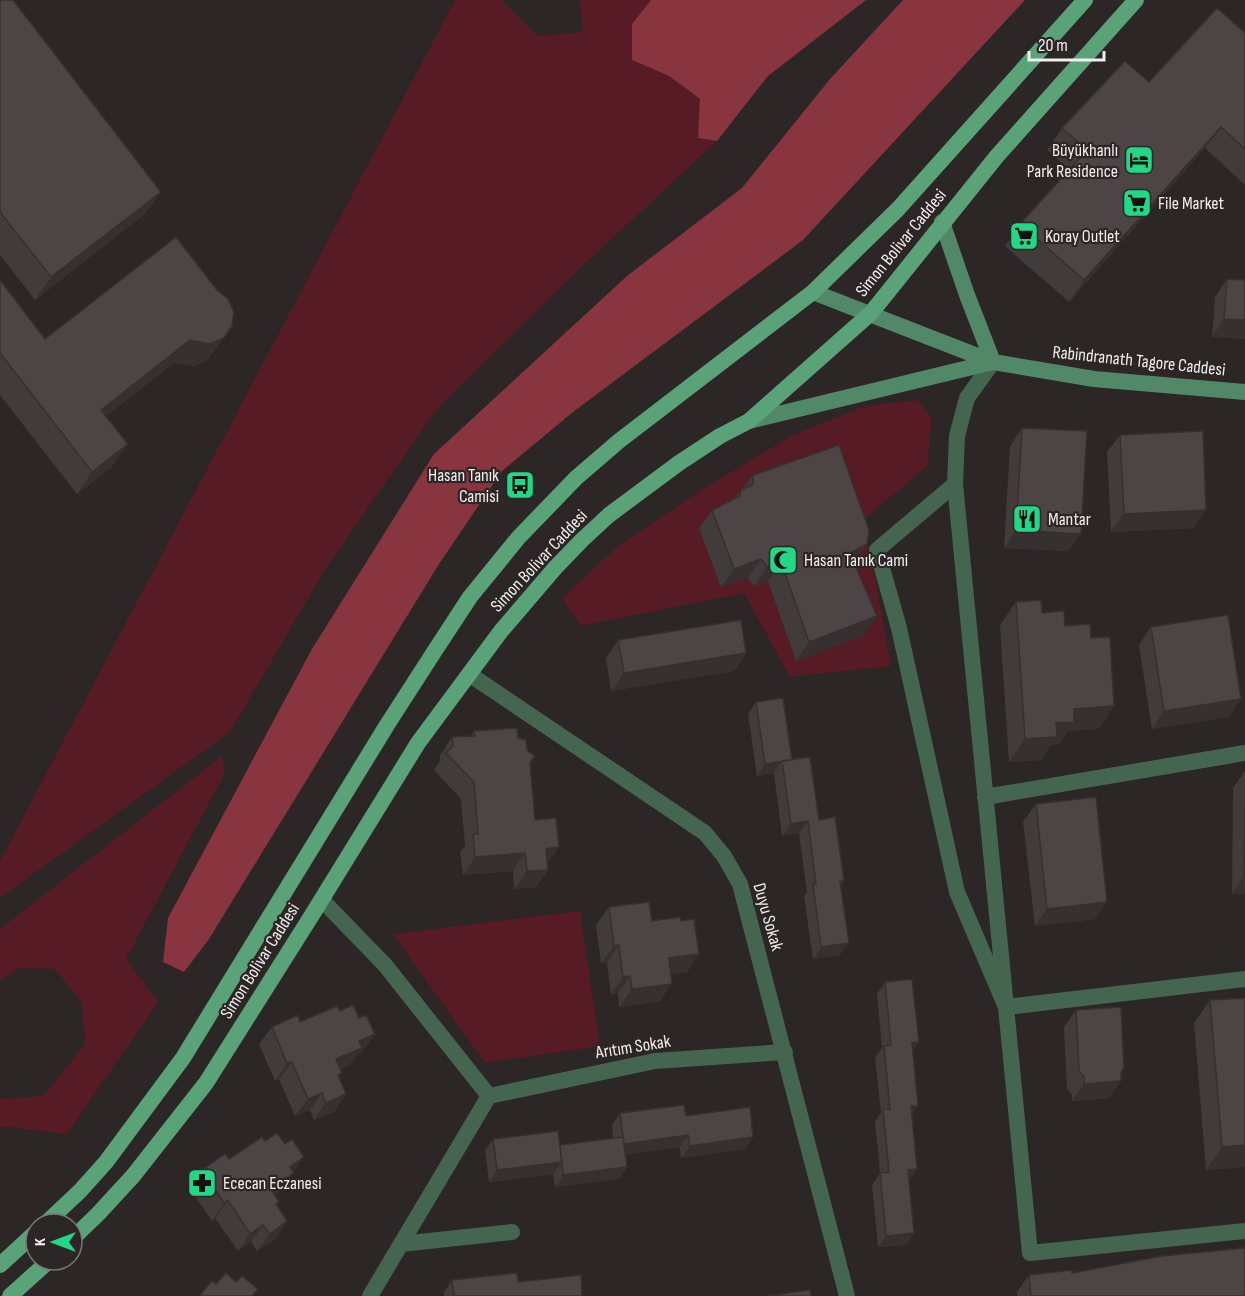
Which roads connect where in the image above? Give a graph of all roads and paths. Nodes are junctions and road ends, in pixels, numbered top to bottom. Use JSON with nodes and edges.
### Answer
{"nodes":[{"id":1,"x":1085,"y":0,"type":"edge"},
{"id":2,"x":1136,"y":0,"type":"edge"},
{"id":3,"x":942,"y":222,"type":"junction"},
{"id":4,"x":813,"y":292,"type":"junction"},
{"id":5,"x":871,"y":313,"type":"junction"},
{"id":6,"x":993,"y":362,"type":"junction"},
{"id":7,"x":1245,"y":392,"type":"edge"},
{"id":8,"x":749,"y":421,"type":"junction"},
{"id":9,"x":955,"y":484,"type":"junction"},
{"id":10,"x":469,"y":674,"type":"junction"},
{"id":11,"x":1245,"y":753,"type":"edge"},
{"id":12,"x":985,"y":797,"type":"junction"},
{"id":13,"x":322,"y":900,"type":"junction"},
{"id":14,"x":1245,"y":979,"type":"edge"},
{"id":15,"x":1006,"y":1006,"type":"junction"},
{"id":16,"x":785,"y":1052,"type":"junction"},
{"id":17,"x":489,"y":1096,"type":"junction"},
{"id":18,"x":58,"y":1212,"type":"edge"},
{"id":19,"x":84,"y":1227,"type":"edge"},
{"id":20,"x":1245,"y":1231,"type":"edge"},
{"id":21,"x":512,"y":1232,"type":"dead end"},
{"id":22,"x":24,"y":1243,"type":"edge"},
{"id":23,"x":401,"y":1244,"type":"junction"},
{"id":24,"x":0,"y":1265,"type":"edge"},
{"id":25,"x":37,"y":1272,"type":"edge"},
{"id":26,"x":10,"y":1296,"type":"edge"},
{"id":27,"x":370,"y":1296,"type":"edge"},
{"id":28,"x":847,"y":1296,"type":"edge"}],
"edges":[{"from":1,"to":4,"type":"main road","name":"Simon Bolivar Caddesi"},
{"from":2,"to":3,"type":"main road","name":"Simon Bolivar Caddesi"},
{"from":3,"to":5,"type":"main road","name":"Simon Bolivar Caddesi"},
{"from":3,"to":6,"type":"main road"},
{"from":4,"to":5,"type":"main road","name":"Rabindranath Tagore Caddesi"},
{"from":4,"to":18,"type":"main road","name":"Simon Bolivar Caddesi"},
{"from":5,"to":6,"type":"main road","name":"Rabindranath Tagore Caddesi"},
{"from":5,"to":8,"type":"main road","name":"Simon Bolivar Caddesi"},
{"from":6,"to":7,"type":"main road","name":"Rabindranath Tagore Caddesi"},
{"from":6,"to":8,"type":"main road","name":"Rabindranath Tagore Caddesi"},
{"from":6,"to":9,"type":"street"},
{"from":8,"to":10,"type":"main road","name":"Simon Bolivar Caddesi"},
{"from":9,"to":12,"type":"street"},
{"from":9,"to":15,"type":"street"},
{"from":10,"to":13,"type":"main road","name":"Simon Bolivar Caddesi"},
{"from":10,"to":16,"type":"street","name":"Duyu Sokak"},
{"from":11,"to":12,"type":"street"},
{"from":12,"to":15,"type":"street"},
{"from":13,"to":17,"type":"street"},
{"from":13,"to":19,"type":"main road","name":"Simon Bolivar Caddesi"},
{"from":14,"to":15,"type":"street"},
{"from":15,"to":20,"type":"street"},
{"from":16,"to":17,"type":"street","name":"Arıtım Sokak"},
{"from":16,"to":28,"type":"street","name":"Duyu Sokak"},
{"from":17,"to":23,"type":"street"},
{"from":21,"to":23,"type":"street"},
{"from":22,"to":24,"type":"main road"},
{"from":23,"to":27,"type":"street"},
{"from":25,"to":26,"type":"main road"}]}
